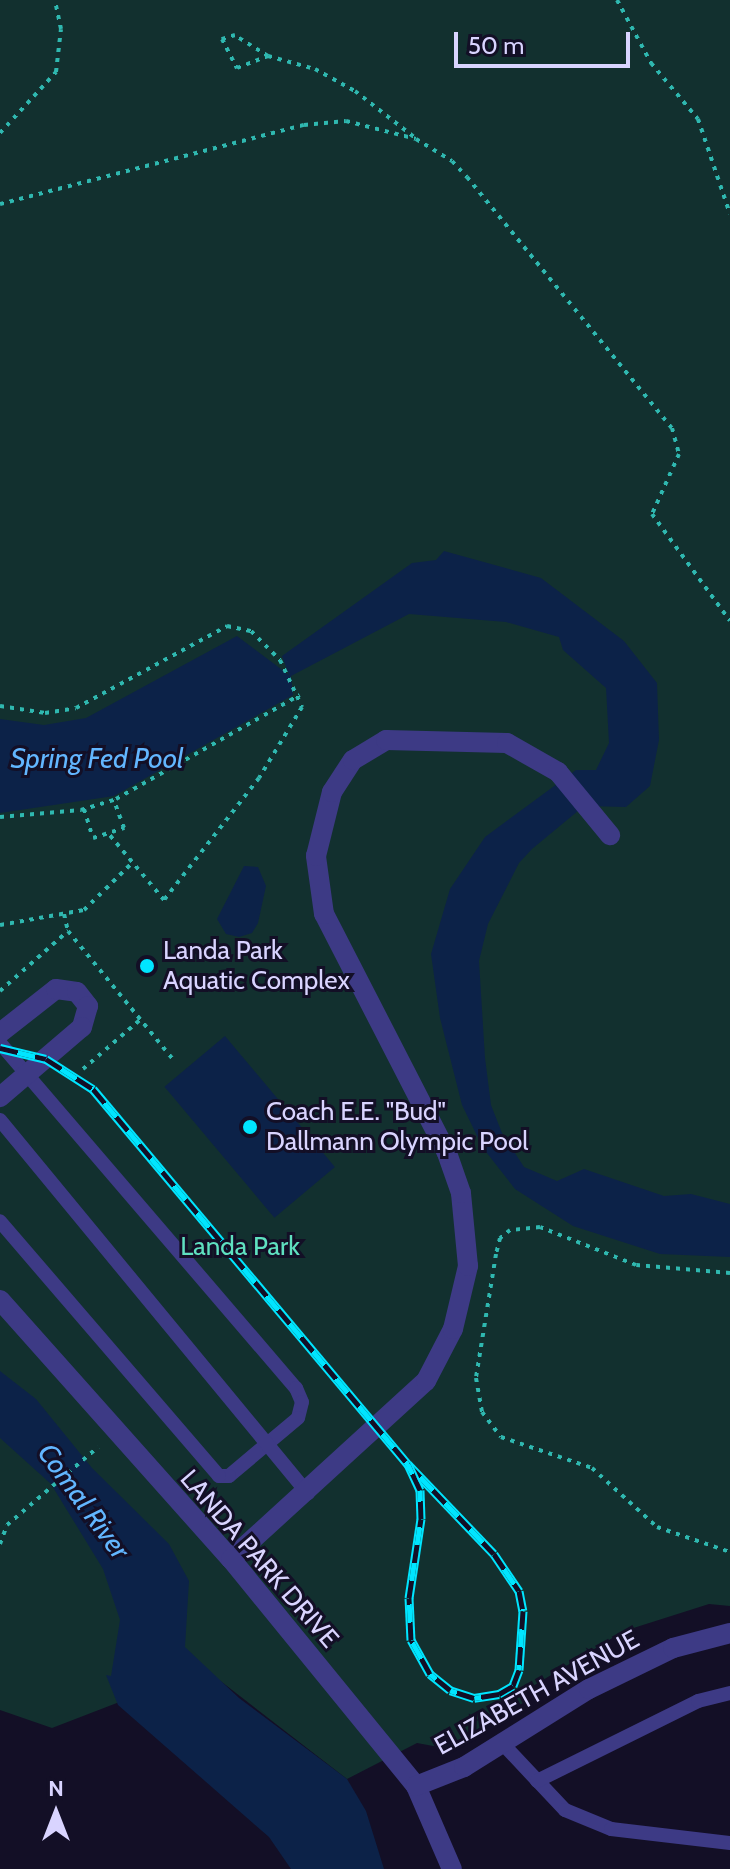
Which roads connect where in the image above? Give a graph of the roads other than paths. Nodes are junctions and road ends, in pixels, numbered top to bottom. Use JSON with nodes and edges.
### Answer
{"nodes":[{"id":1,"x":610,"y":835,"type":"dead end"},
{"id":2,"x":0,"y":1033,"type":"edge"},
{"id":3,"x":0,"y":1043,"type":"edge"},
{"id":4,"x":28,"y":1074,"type":"junction"},
{"id":5,"x":0,"y":1097,"type":"edge"},
{"id":6,"x":0,"y":1120,"type":"edge"},
{"id":7,"x":0,"y":1221,"type":"edge"},
{"id":8,"x":0,"y":1300,"type":"edge"},
{"id":9,"x":267,"y":1446,"type":"junction"},
{"id":10,"x":308,"y":1493,"type":"junction"},
{"id":11,"x":231,"y":1559,"type":"junction"},
{"id":12,"x":730,"y":1633,"type":"edge"},
{"id":13,"x":730,"y":1693,"type":"edge"},
{"id":14,"x":502,"y":1743,"type":"junction"},
{"id":15,"x":537,"y":1781,"type":"junction"},
{"id":16,"x":416,"y":1786,"type":"junction"},
{"id":17,"x":730,"y":1843,"type":"edge"},
{"id":18,"x":452,"y":1869,"type":"edge"}],
"edges":[{"from":1,"to":10,"type":"street"},
{"from":2,"to":4,"type":"street"},
{"from":3,"to":4,"type":"lane"},
{"from":4,"to":5,"type":"street"},
{"from":4,"to":9,"type":"lane"},
{"from":6,"to":9,"type":"lane"},
{"from":7,"to":9,"type":"lane"},
{"from":8,"to":11,"type":"street","name":"LANDA PARK DRIVE"},
{"from":9,"to":10,"type":"lane"},
{"from":10,"to":11,"type":"street"},
{"from":11,"to":16,"type":"street","name":"LANDA PARK DRIVE"},
{"from":12,"to":14,"type":"street","name":"ELIZABETH AVENUE"},
{"from":13,"to":15,"type":"lane"},
{"from":14,"to":15,"type":"lane"},
{"from":14,"to":16,"type":"street","name":"ELIZABETH AVENUE"},
{"from":15,"to":17,"type":"lane"},
{"from":16,"to":18,"type":"street","name":"LANDA PARK DRIVE"}]}
